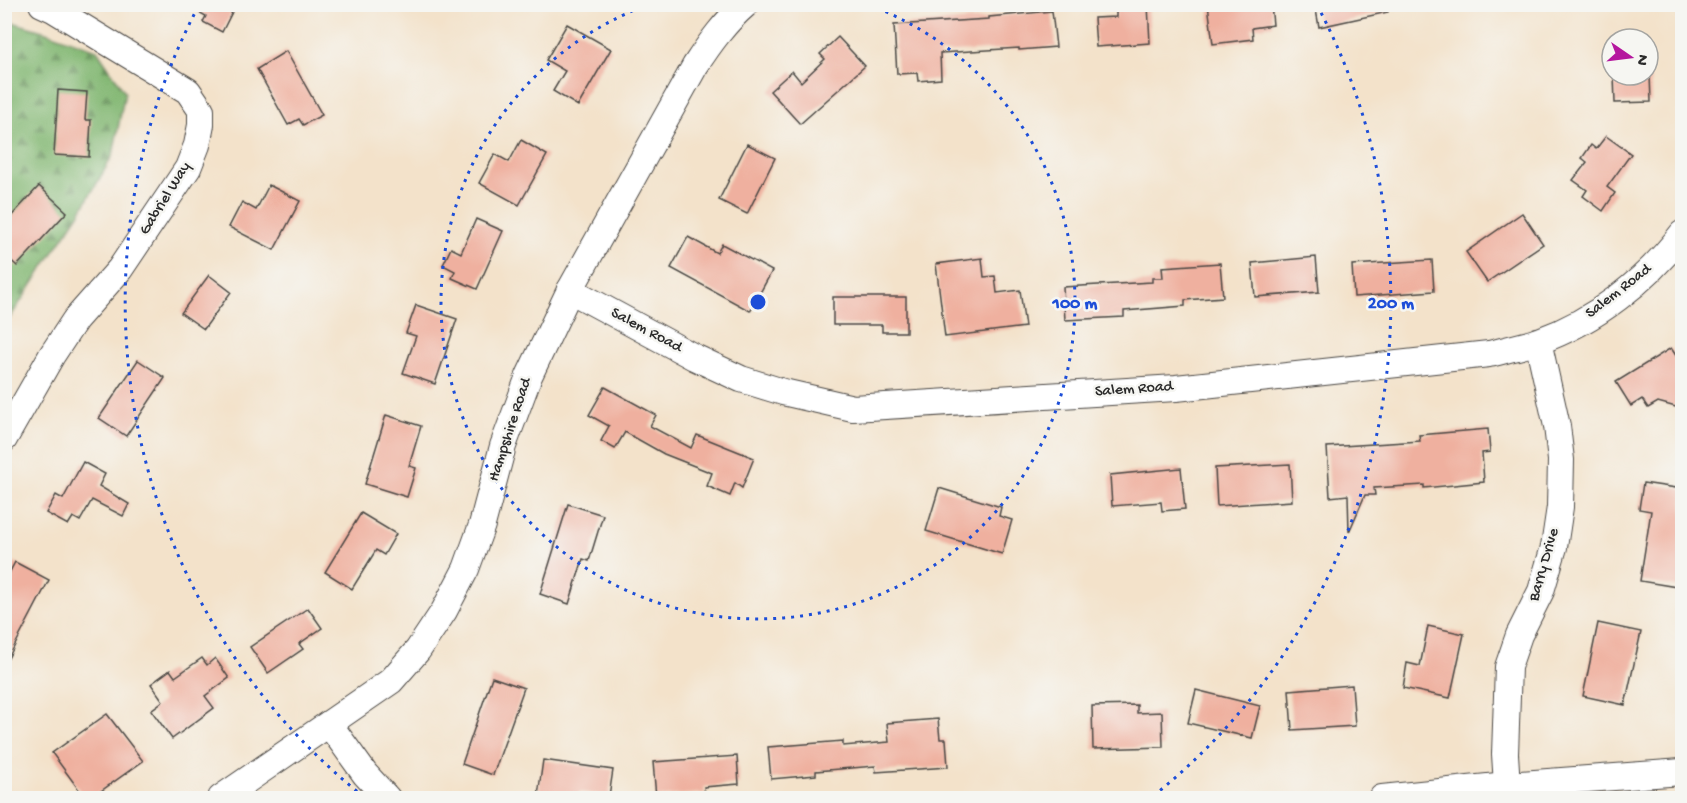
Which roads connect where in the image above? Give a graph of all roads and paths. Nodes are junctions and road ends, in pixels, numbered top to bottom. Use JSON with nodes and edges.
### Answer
{"nodes":[{"id":1,"x":42,"y":4,"type":"edge"},
{"id":2,"x":746,"y":4,"type":"edge"},
{"id":3,"x":1683,"y":234,"type":"edge"},
{"id":4,"x":570,"y":290,"type":"junction"},
{"id":5,"x":1538,"y":341,"type":"junction"},
{"id":6,"x":4,"y":439,"type":"edge"},
{"id":7,"x":329,"y":724,"type":"junction"},
{"id":8,"x":1683,"y":772,"type":"edge"},
{"id":9,"x":1507,"y":785,"type":"junction"},
{"id":10,"x":221,"y":798,"type":"edge"},
{"id":11,"x":387,"y":798,"type":"edge"},
{"id":12,"x":1382,"y":798,"type":"edge"}],
"edges":[{"from":1,"to":6,"type":"street","name":"Gabriel Way"},
{"from":2,"to":4,"type":"street","name":"Hampshire Road"},
{"from":3,"to":5,"type":"street","name":"Salem Road"},
{"from":4,"to":5,"type":"street","name":"Salem Road"},
{"from":4,"to":7,"type":"street","name":"Hampshire Road"},
{"from":5,"to":9,"type":"street","name":"Barry Drive"},
{"from":7,"to":10,"type":"street","name":"Hampshire Road"},
{"from":7,"to":11,"type":"street"},
{"from":8,"to":9,"type":"street"},
{"from":9,"to":12,"type":"street"}]}
